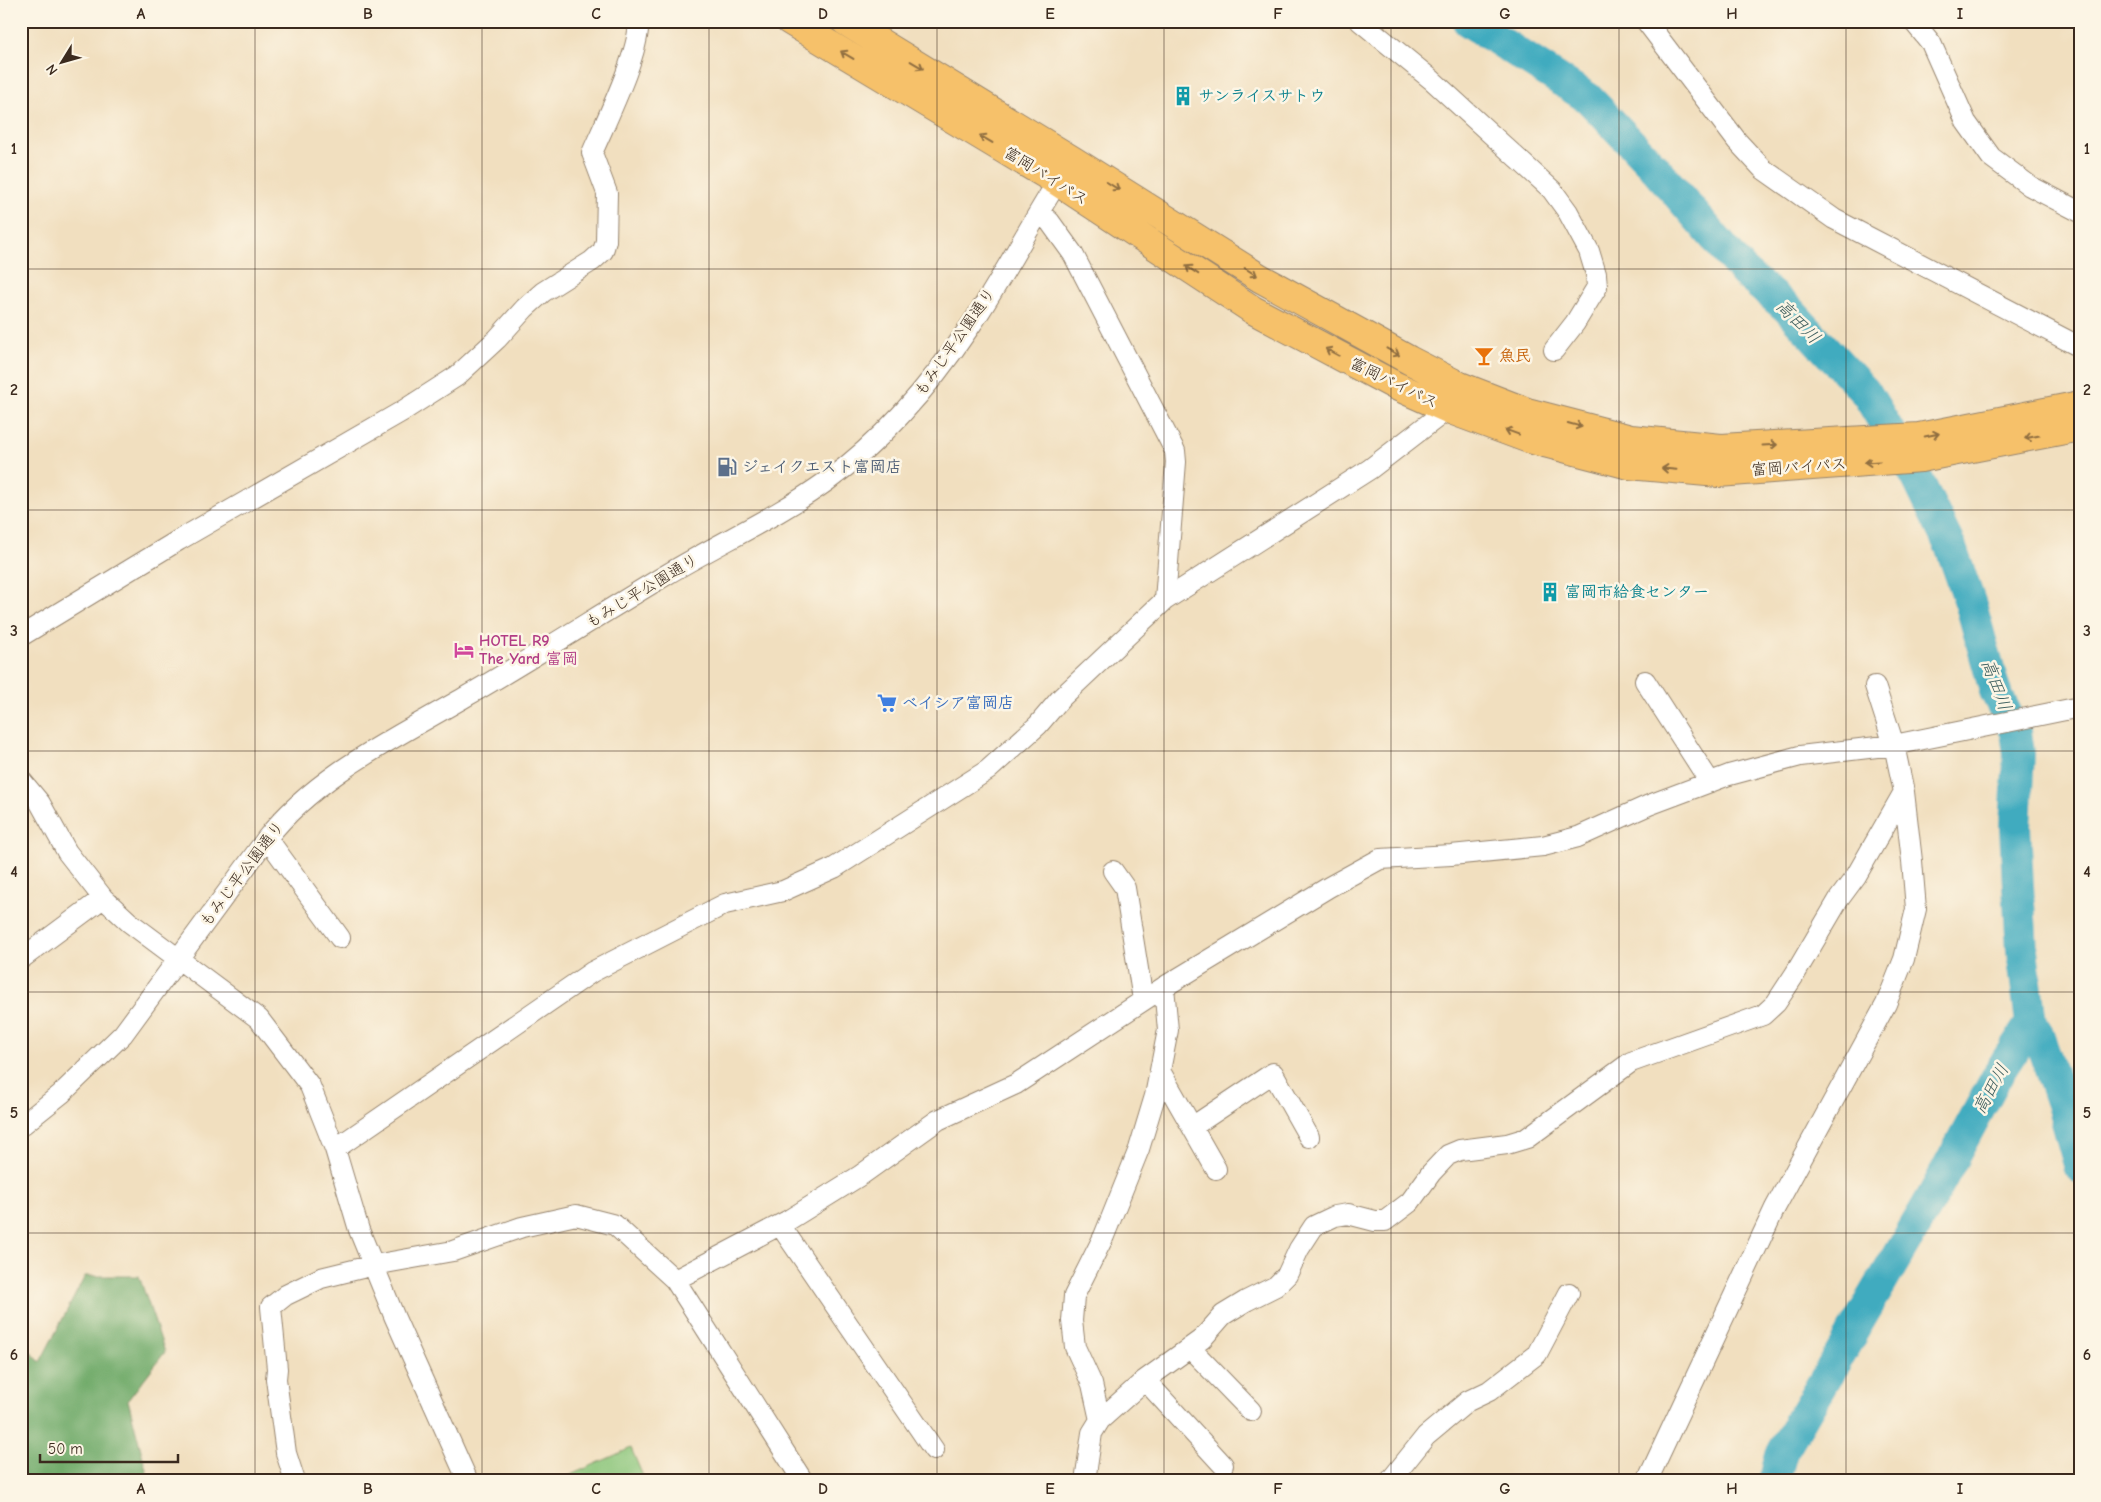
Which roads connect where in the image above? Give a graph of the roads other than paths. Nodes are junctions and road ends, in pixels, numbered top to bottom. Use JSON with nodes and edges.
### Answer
{"nodes":[{"id":1,"x":638,"y":21,"type":"edge"},
{"id":2,"x":790,"y":21,"type":"edge"},
{"id":3,"x":845,"y":21,"type":"edge"},
{"id":4,"x":1360,"y":21,"type":"edge"},
{"id":5,"x":1646,"y":21,"type":"edge"},
{"id":6,"x":1913,"y":21,"type":"edge"},
{"id":7,"x":1065,"y":171,"type":"junction"},
{"id":8,"x":2080,"y":212,"type":"edge"},
{"id":9,"x":1040,"y":213,"type":"junction"},
{"id":10,"x":2080,"y":347,"type":"edge"},
{"id":11,"x":1554,"y":350,"type":"dead end"},
{"id":12,"x":1448,"y":409,"type":"junction"},
{"id":13,"x":2077,"y":413,"type":"edge"},
{"id":14,"x":1720,"y":460,"type":"junction"},
{"id":15,"x":1165,"y":600,"type":"junction"},
{"id":16,"x":21,"y":636,"type":"edge"},
{"id":17,"x":1645,"y":681,"type":"dead end"},
{"id":18,"x":1874,"y":686,"type":"dead end"},
{"id":19,"x":2072,"y":709,"type":"edge"},
{"id":20,"x":1901,"y":743,"type":"junction"},
{"id":21,"x":21,"y":780,"type":"edge"},
{"id":22,"x":1710,"y":782,"type":"junction"},
{"id":23,"x":1904,"y":792,"type":"junction"},
{"id":24,"x":267,"y":838,"type":"junction"},
{"id":25,"x":1113,"y":871,"type":"dead end"},
{"id":26,"x":103,"y":898,"type":"junction"},
{"id":27,"x":340,"y":938,"type":"dead end"},
{"id":28,"x":21,"y":959,"type":"edge"},
{"id":29,"x":179,"y":960,"type":"junction"},
{"id":30,"x":1164,"y":987,"type":"junction"},
{"id":31,"x":1143,"y":1000,"type":"junction"},
{"id":32,"x":1160,"y":1071,"type":"junction"},
{"id":33,"x":21,"y":1126,"type":"edge"},
{"id":34,"x":1192,"y":1127,"type":"junction"},
{"id":35,"x":1310,"y":1137,"type":"dead end"},
{"id":36,"x":335,"y":1149,"type":"junction"},
{"id":37,"x":1216,"y":1169,"type":"dead end"},
{"id":38,"x":780,"y":1225,"type":"junction"},
{"id":39,"x":374,"y":1265,"type":"junction"},
{"id":40,"x":675,"y":1280,"type":"junction"},
{"id":41,"x":1569,"y":1293,"type":"dead end"},
{"id":42,"x":1190,"y":1348,"type":"junction"},
{"id":43,"x":1145,"y":1380,"type":"junction"},
{"id":44,"x":1251,"y":1410,"type":"dead end"},
{"id":45,"x":1100,"y":1420,"type":"junction"},
{"id":46,"x":934,"y":1450,"type":"dead end"},
{"id":47,"x":1223,"y":1466,"type":"dead end"},
{"id":48,"x":295,"y":1481,"type":"edge"},
{"id":49,"x":468,"y":1481,"type":"edge"},
{"id":50,"x":803,"y":1481,"type":"edge"},
{"id":51,"x":1085,"y":1481,"type":"edge"},
{"id":52,"x":1390,"y":1481,"type":"edge"},
{"id":53,"x":1647,"y":1481,"type":"edge"}],
"edges":[{"from":1,"to":16,"type":"street"},
{"from":7,"to":2,"type":"highway","name":"富岡バイパス","one_way":true},
{"from":3,"to":7,"type":"highway","name":"富岡バイパス","one_way":true},
{"from":4,"to":11,"type":"street"},
{"from":5,"to":10,"type":"street"},
{"from":6,"to":8,"type":"street"},
{"from":7,"to":9,"type":"street","name":"もみじ平公園通り"},
{"from":12,"to":7,"type":"highway","name":"富岡バイパス","one_way":true},
{"from":7,"to":14,"type":"highway","name":"富岡バイパス","one_way":true},
{"from":9,"to":15,"type":"street"},
{"from":9,"to":24,"type":"street","name":"もみじ平公園通り"},
{"from":14,"to":12,"type":"highway","name":"富岡バイパス","one_way":true},
{"from":12,"to":15,"type":"street"},
{"from":13,"to":14,"type":"highway","name":"富岡バイパス"},
{"from":15,"to":36,"type":"street"},
{"from":17,"to":22,"type":"street"},
{"from":18,"to":20,"type":"street"},
{"from":19,"to":20,"type":"street"},
{"from":20,"to":22,"type":"street"},
{"from":20,"to":23,"type":"street"},
{"from":21,"to":26,"type":"street"},
{"from":22,"to":30,"type":"street"},
{"from":23,"to":42,"type":"street"},
{"from":23,"to":53,"type":"street"},
{"from":24,"to":27,"type":"street"},
{"from":24,"to":29,"type":"street","name":"もみじ平公園通り"},
{"from":25,"to":31,"type":"street"},
{"from":26,"to":28,"type":"street"},
{"from":26,"to":29,"type":"street"},
{"from":29,"to":33,"type":"street","name":"もみじ平公園通り"},
{"from":29,"to":36,"type":"street"},
{"from":30,"to":31,"type":"street"},
{"from":30,"to":32,"type":"street"},
{"from":31,"to":38,"type":"street"},
{"from":32,"to":34,"type":"street"},
{"from":32,"to":45,"type":"street"},
{"from":34,"to":35,"type":"street"},
{"from":34,"to":37,"type":"street"},
{"from":36,"to":39,"type":"street"},
{"from":38,"to":40,"type":"street"},
{"from":38,"to":46,"type":"street"},
{"from":39,"to":40,"type":"street"},
{"from":39,"to":48,"type":"street"},
{"from":39,"to":49,"type":"street"},
{"from":40,"to":50,"type":"street"},
{"from":41,"to":52,"type":"street"},
{"from":42,"to":43,"type":"street"},
{"from":42,"to":44,"type":"street"},
{"from":43,"to":45,"type":"street"},
{"from":43,"to":47,"type":"street"},
{"from":45,"to":51,"type":"street"}]}
